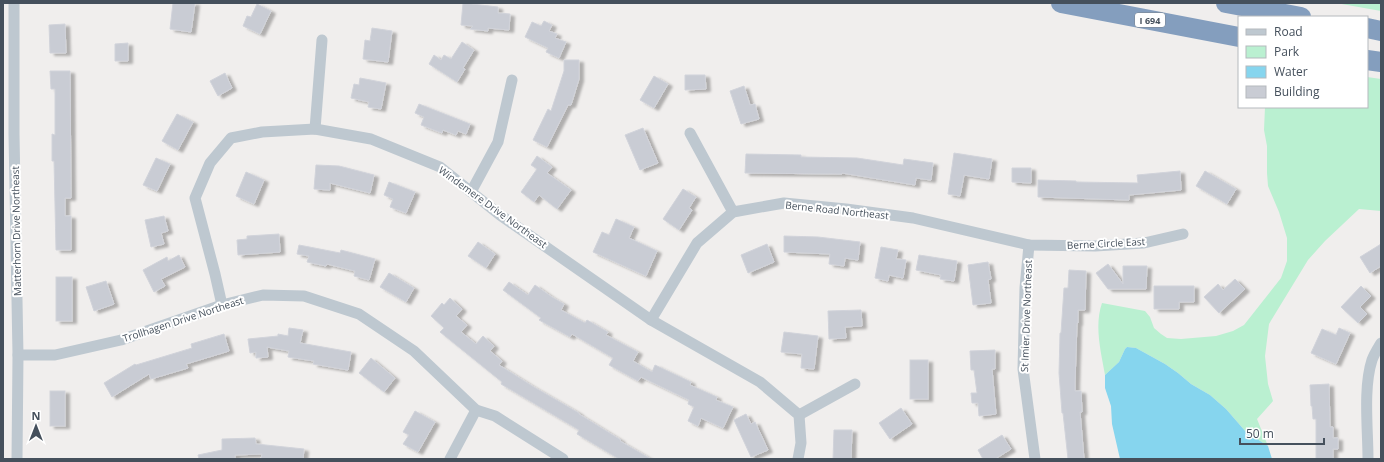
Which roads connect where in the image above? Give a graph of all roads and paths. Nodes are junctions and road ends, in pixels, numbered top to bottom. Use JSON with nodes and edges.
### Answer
{"nodes":[{"id":1,"x":14,"y":3,"type":"edge"},
{"id":2,"x":1061,"y":3,"type":"edge"},
{"id":3,"x":1226,"y":3,"type":"edge"},
{"id":4,"x":1296,"y":16,"type":"edge"},
{"id":5,"x":1368,"y":28,"type":"edge"},
{"id":6,"x":1381,"y":31,"type":"edge"},
{"id":7,"x":1238,"y":37,"type":"edge"},
{"id":8,"x":322,"y":40,"type":"dead end"},
{"id":9,"x":1368,"y":60,"type":"edge"},
{"id":10,"x":1381,"y":62,"type":"edge"},
{"id":11,"x":512,"y":80,"type":"dead end"},
{"id":12,"x":314,"y":128,"type":"junction"},
{"id":13,"x":8,"y":133,"type":"edge"},
{"id":14,"x":690,"y":133,"type":"dead end"},
{"id":15,"x":471,"y":192,"type":"junction"},
{"id":16,"x":733,"y":212,"type":"junction"},
{"id":17,"x":1183,"y":234,"type":"dead end"},
{"id":18,"x":1029,"y":245,"type":"junction"},
{"id":19,"x":222,"y":305,"type":"junction"},
{"id":20,"x":651,"y":320,"type":"junction"},
{"id":21,"x":1381,"y":343,"type":"edge"},
{"id":22,"x":18,"y":355,"type":"junction"},
{"id":23,"x":855,"y":384,"type":"dead end"},
{"id":24,"x":476,"y":410,"type":"junction"},
{"id":25,"x":799,"y":415,"type":"junction"},
{"id":26,"x":17,"y":459,"type":"edge"},
{"id":27,"x":450,"y":459,"type":"edge"},
{"id":28,"x":563,"y":459,"type":"edge"},
{"id":29,"x":798,"y":459,"type":"edge"},
{"id":30,"x":1035,"y":459,"type":"edge"},
{"id":31,"x":1368,"y":459,"type":"edge"}],
"edges":[{"from":1,"to":13,"type":"street","name":"Matterhorn Drive Northeast"},
{"from":2,"to":7,"type":"highway","number":"I 694"},
{"from":3,"to":4,"type":"highway"},
{"from":5,"to":6,"type":"highway"},
{"from":8,"to":12,"type":"street"},
{"from":9,"to":10,"type":"highway"},
{"from":11,"to":15,"type":"street"},
{"from":12,"to":15,"type":"street","name":"Windemere Drive Northeast"},
{"from":12,"to":19,"type":"street","name":"Windemere Drive Northeast"},
{"from":13,"to":22,"type":"street","name":"Matterhorn Drive Northeast"},
{"from":14,"to":16,"type":"street"},
{"from":15,"to":20,"type":"street","name":"Windemere Drive Northeast"},
{"from":16,"to":18,"type":"street","name":"Berne Road Northeast"},
{"from":16,"to":20,"type":"street"},
{"from":17,"to":18,"type":"street","name":"Berne Circle East"},
{"from":18,"to":30,"type":"street","name":"St Imier Drive Northeast"},
{"from":19,"to":22,"type":"street","name":"Trollhagen Drive Northeast"},
{"from":19,"to":24,"type":"street","name":"Trollhagen Drive Northeast"},
{"from":20,"to":25,"type":"street","name":"Windemere Drive Northeast"},
{"from":21,"to":31,"type":"street"},
{"from":22,"to":26,"type":"street","name":"Matterhorn Drive Northeast"},
{"from":23,"to":25,"type":"street"},
{"from":24,"to":27,"type":"street"},
{"from":24,"to":28,"type":"street","name":"Trollhagen Drive Northeast"},
{"from":25,"to":29,"type":"street"}]}
